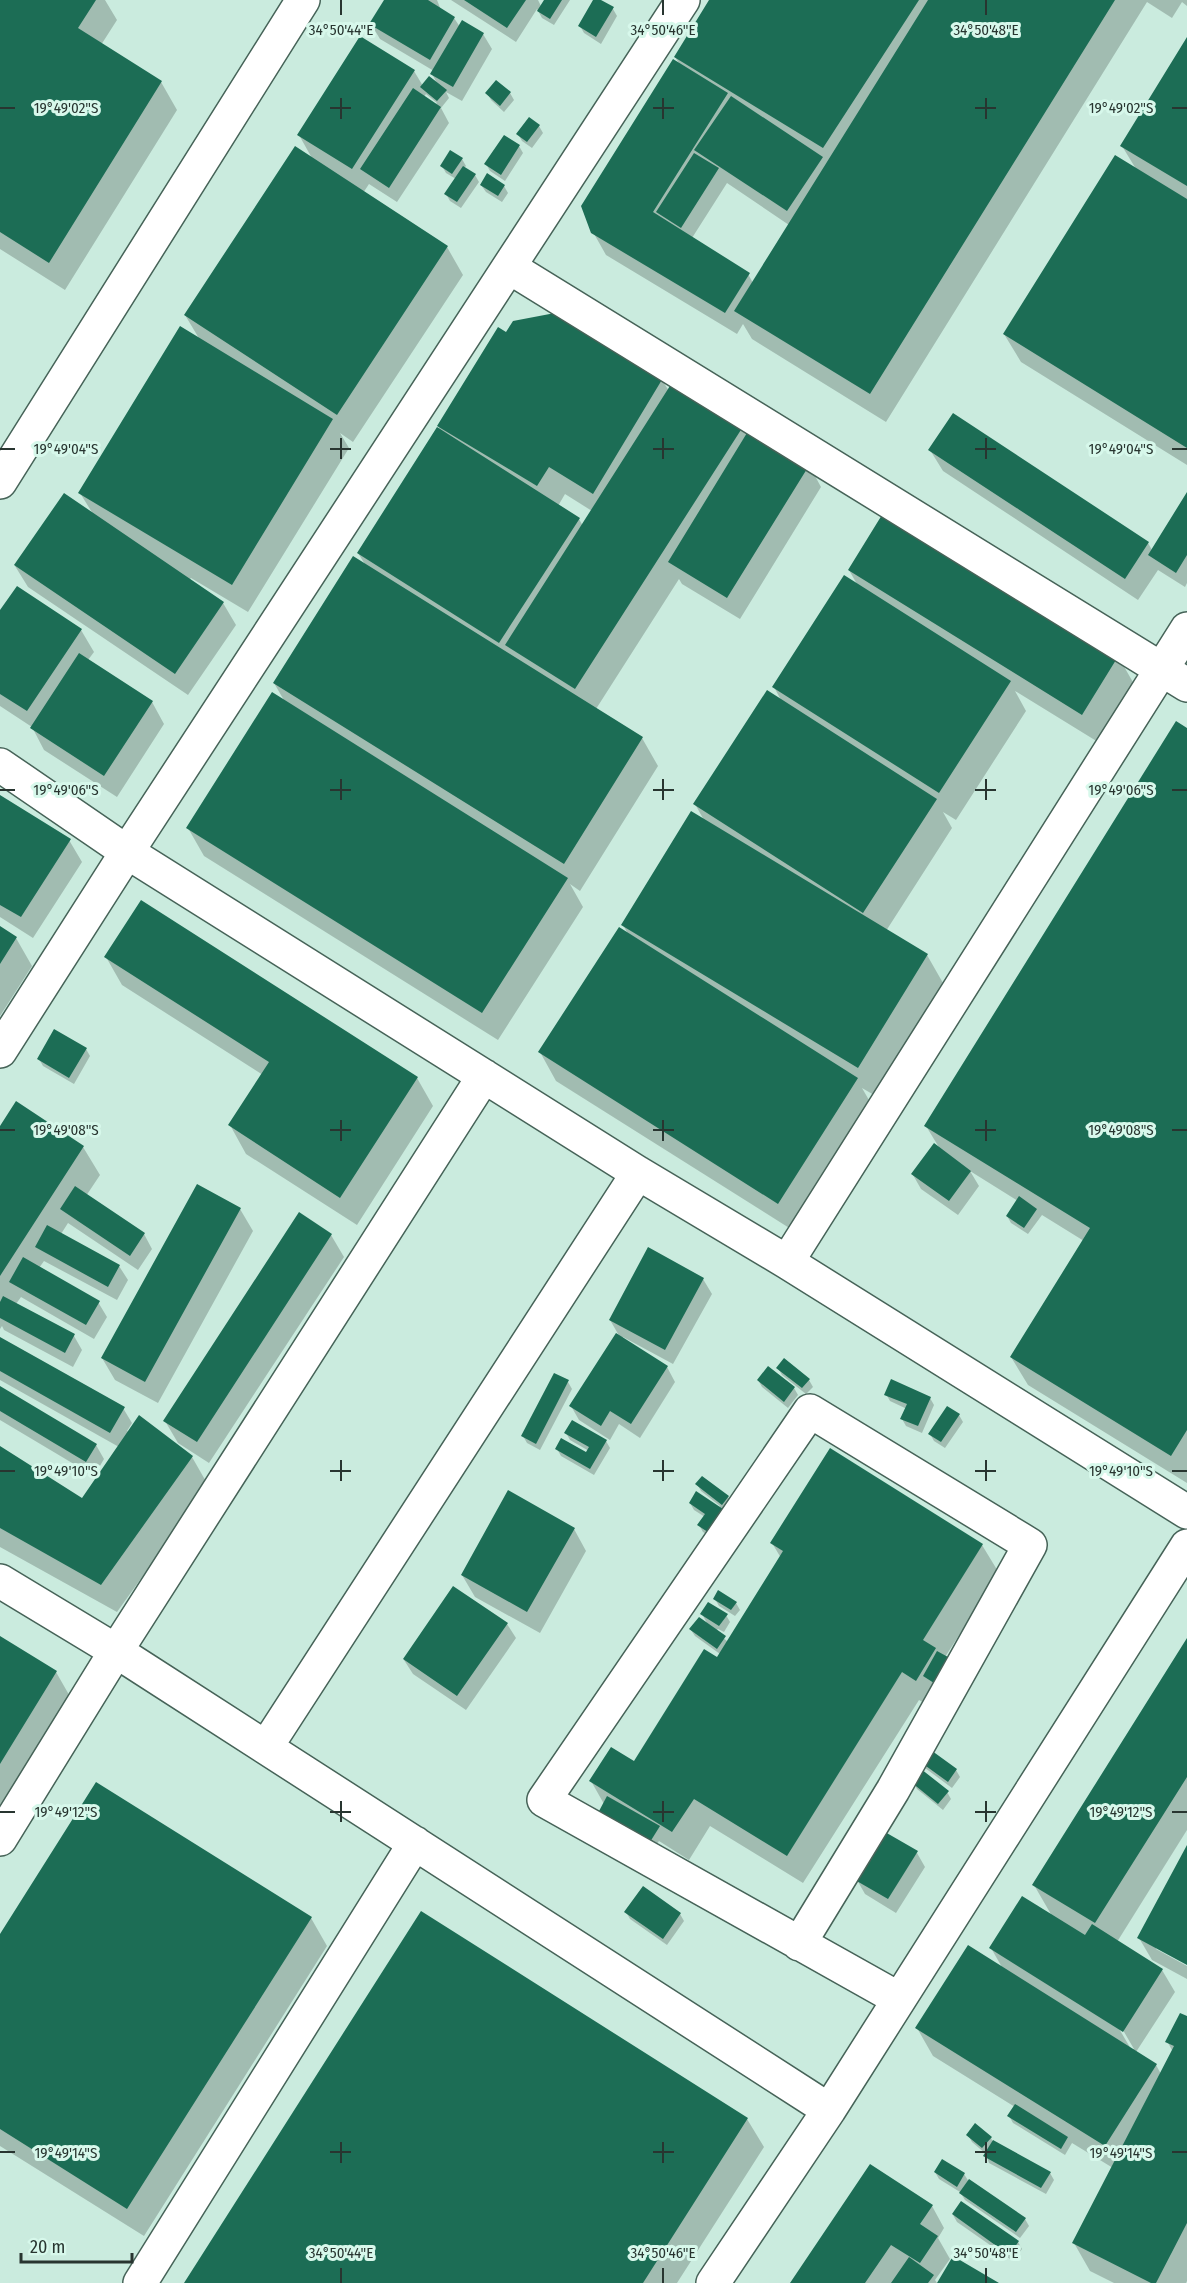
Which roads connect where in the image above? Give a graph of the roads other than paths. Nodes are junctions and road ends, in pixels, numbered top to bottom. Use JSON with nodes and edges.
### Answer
{"nodes":[{"id":1,"x":303,"y":0,"type":"edge"},
{"id":2,"x":683,"y":0,"type":"edge"},
{"id":3,"x":509,"y":267,"type":"junction"},
{"id":4,"x":0,"y":482,"type":"edge"},
{"id":5,"x":1187,"y":628,"type":"edge"},
{"id":6,"x":1174,"y":677,"type":"edge"},
{"id":7,"x":0,"y":765,"type":"edge"},
{"id":8,"x":128,"y":852,"type":"junction"},
{"id":9,"x":0,"y":1051,"type":"edge"},
{"id":10,"x":484,"y":1076,"type":"junction"},
{"id":11,"x":638,"y":1173,"type":"junction"},
{"id":12,"x":787,"y":1262,"type":"junction"},
{"id":13,"x":1187,"y":1512,"type":"edge"},
{"id":14,"x":1187,"y":1546,"type":"edge"},
{"id":15,"x":0,"y":1581,"type":"edge"},
{"id":16,"x":116,"y":1651,"type":"junction"},
{"id":17,"x":266,"y":1747,"type":"junction"},
{"id":18,"x":0,"y":1839,"type":"edge"},
{"id":19,"x":415,"y":1844,"type":"junction"},
{"id":20,"x":799,"y":1944,"type":"junction"},
{"id":21,"x":899,"y":1999,"type":"junction"},
{"id":22,"x":828,"y":2110,"type":"junction"},
{"id":23,"x":140,"y":2283,"type":"edge"},
{"id":24,"x":712,"y":2283,"type":"edge"}],
"edges":[{"from":1,"to":4,"type":"street"},
{"from":2,"to":3,"type":"street"},
{"from":3,"to":6,"type":"street"},
{"from":3,"to":8,"type":"street"},
{"from":5,"to":6,"type":"street"},
{"from":6,"to":12,"type":"street"},
{"from":7,"to":8,"type":"street"},
{"from":8,"to":9,"type":"street"},
{"from":8,"to":10,"type":"street"},
{"from":10,"to":11,"type":"street"},
{"from":10,"to":16,"type":"street"},
{"from":11,"to":12,"type":"street"},
{"from":11,"to":17,"type":"street"},
{"from":12,"to":13,"type":"street"},
{"from":14,"to":21,"type":"street"},
{"from":15,"to":16,"type":"street"},
{"from":16,"to":17,"type":"street"},
{"from":16,"to":18,"type":"street"},
{"from":17,"to":19,"type":"street"},
{"from":19,"to":22,"type":"street"},
{"from":19,"to":23,"type":"street"},
{"from":20,"to":20,"type":"street"},
{"from":20,"to":21,"type":"street"},
{"from":21,"to":22,"type":"street"},
{"from":22,"to":24,"type":"street"}]}
